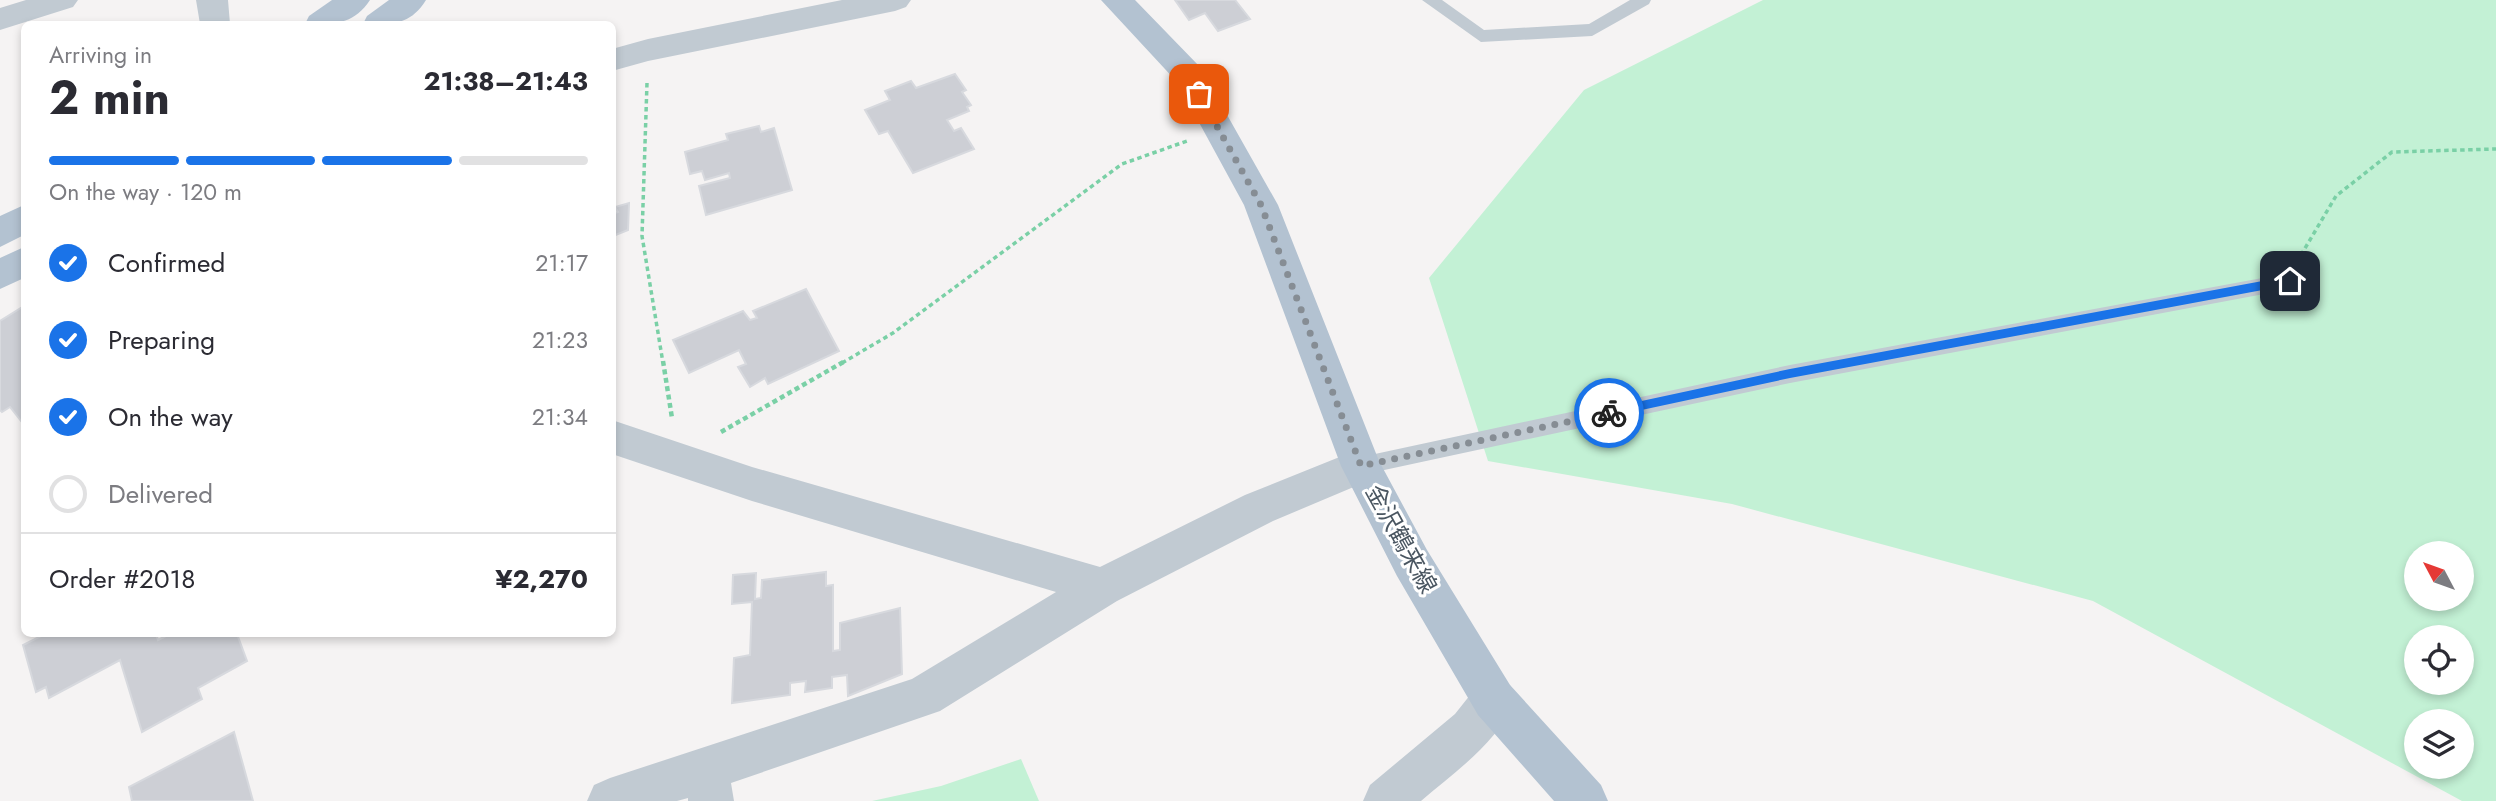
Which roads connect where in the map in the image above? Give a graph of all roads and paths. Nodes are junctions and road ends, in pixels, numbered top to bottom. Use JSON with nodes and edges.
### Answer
{"nodes":[{"id":1,"x":62,"y":0,"type":"edge"},
{"id":2,"x":212,"y":0,"type":"edge"},
{"id":3,"x":354,"y":0,"type":"edge"},
{"id":4,"x":410,"y":0,"type":"edge"},
{"id":5,"x":895,"y":0,"type":"edge"},
{"id":6,"x":1117,"y":0,"type":"edge"},
{"id":7,"x":1430,"y":0,"type":"edge"},
{"id":8,"x":1643,"y":0,"type":"edge"},
{"id":9,"x":0,"y":19,"type":"edge"},
{"id":10,"x":215,"y":21,"type":"edge"},
{"id":11,"x":324,"y":21,"type":"edge"},
{"id":12,"x":382,"y":21,"type":"edge"},
{"id":13,"x":648,"y":50,"type":"junction"},
{"id":14,"x":616,"y":59,"type":"edge"},
{"id":15,"x":1219,"y":130,"type":"junction"},
{"id":16,"x":2496,"y":149,"type":"edge"},
{"id":17,"x":21,"y":220,"type":"edge"},
{"id":18,"x":0,"y":233,"type":"edge"},
{"id":19,"x":21,"y":263,"type":"edge"},
{"id":20,"x":0,"y":275,"type":"edge"},
{"id":21,"x":2290,"y":281,"type":"joint"},
{"id":22,"x":616,"y":437,"type":"edge"},
{"id":23,"x":676,"y":458,"type":"junction"},
{"id":24,"x":1361,"y":466,"type":"junction"},
{"id":25,"x":1102,"y":587,"type":"junction"},
{"id":26,"x":1494,"y":700,"type":"junction"},
{"id":27,"x":709,"y":784,"type":"edge"},
{"id":28,"x":610,"y":801,"type":"edge"},
{"id":29,"x":1386,"y":801,"type":"edge"},
{"id":30,"x":1585,"y":801,"type":"edge"}],
"edges":[{"from":1,"to":9,"type":"street"},
{"from":2,"to":10,"type":"street"},
{"from":3,"to":11,"type":"main road"},
{"from":4,"to":12,"type":"main road"},
{"from":5,"to":13,"type":"street"},
{"from":6,"to":15,"type":"main road","name":"金沢鶴来線"},
{"from":7,"to":8,"type":"lane"},
{"from":13,"to":14,"type":"street"},
{"from":13,"to":23,"type":"path"},
{"from":15,"to":23,"type":"path"},
{"from":15,"to":24,"type":"main road","name":"金沢鶴来線"},
{"from":16,"to":21,"type":"path"},
{"from":17,"to":18,"type":"main road"},
{"from":19,"to":20,"type":"main road"},
{"from":21,"to":24,"type":"lane"},
{"from":22,"to":23,"type":"street"},
{"from":23,"to":25,"type":"street"},
{"from":24,"to":25,"type":"street"},
{"from":24,"to":26,"type":"main road","name":"金沢鶴来線"},
{"from":25,"to":27,"type":"street"},
{"from":26,"to":29,"type":"street"},
{"from":26,"to":30,"type":"main road","name":"金沢鶴来線"},
{"from":27,"to":28,"type":"street"}]}
